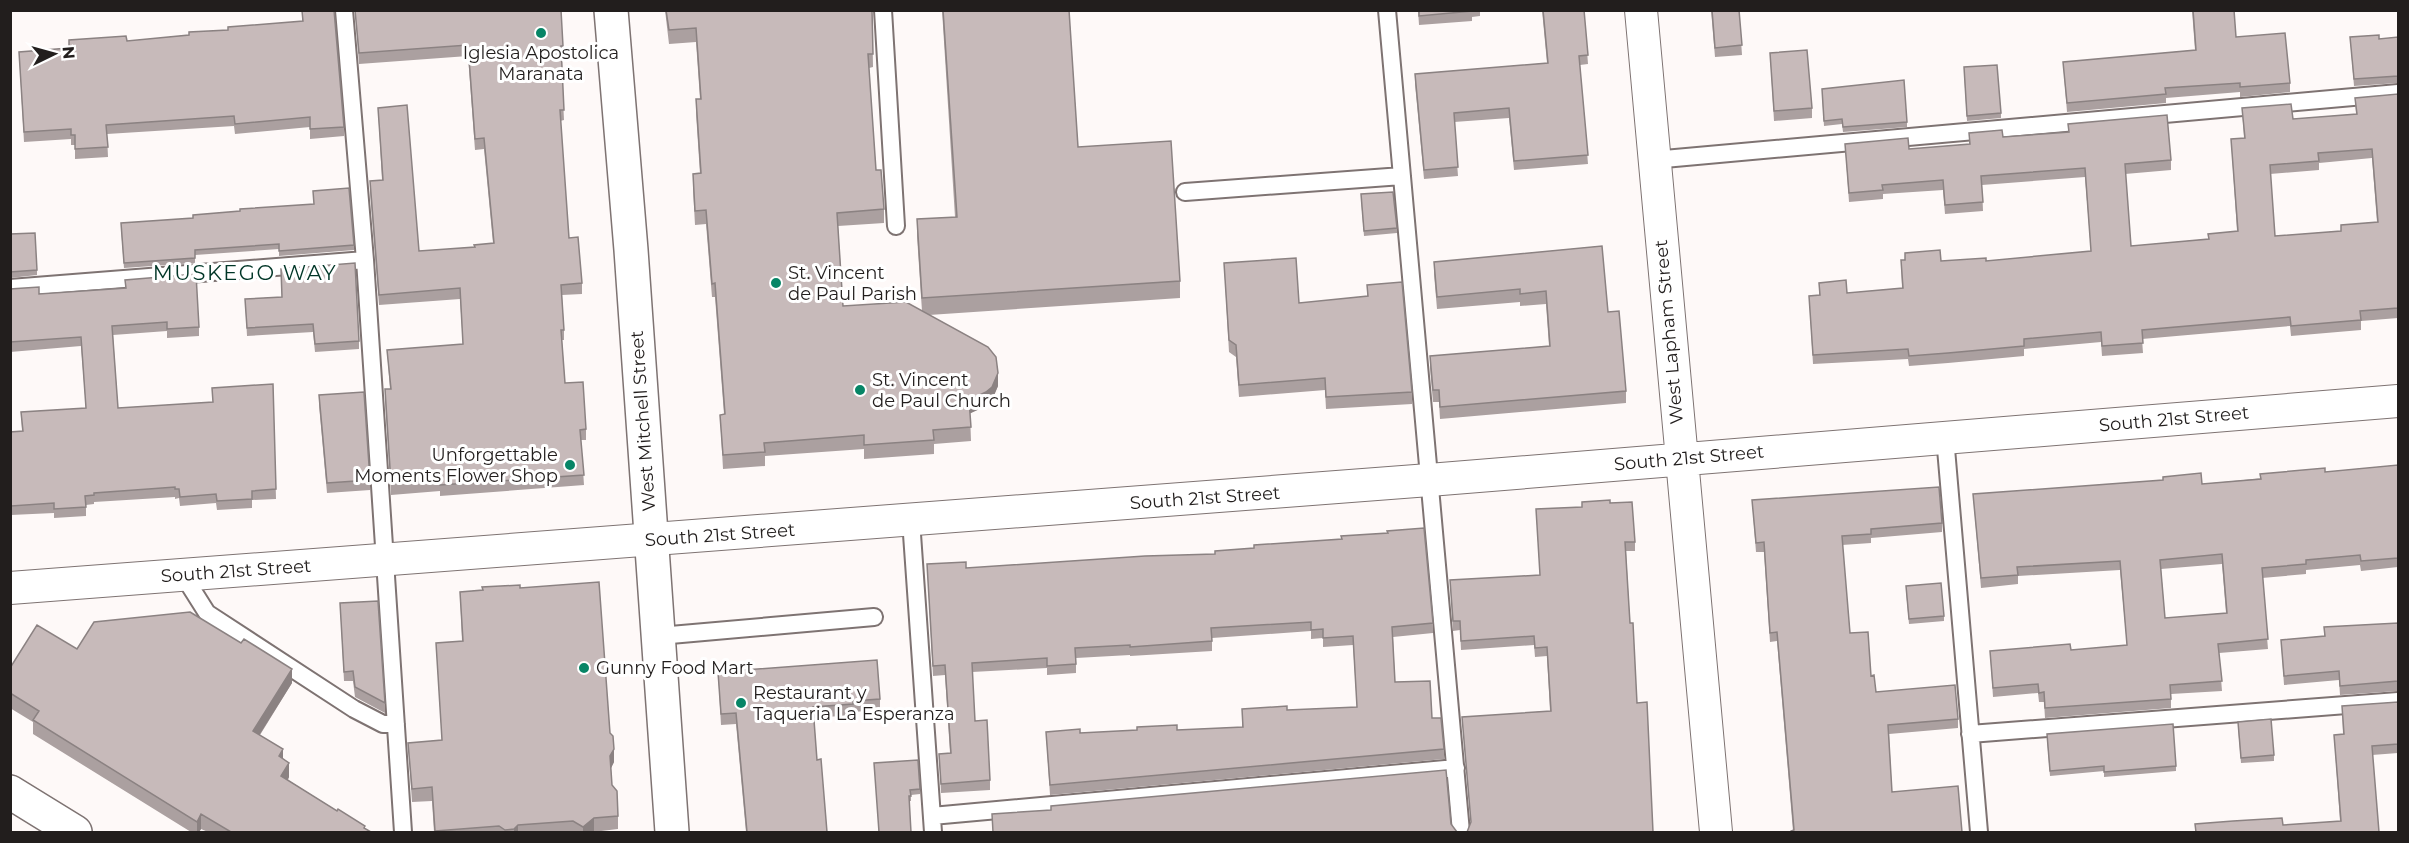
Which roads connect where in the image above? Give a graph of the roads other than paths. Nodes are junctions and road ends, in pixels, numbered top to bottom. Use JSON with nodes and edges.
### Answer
{"nodes":[{"id":1,"x":344,"y":10,"type":"edge"},
{"id":2,"x":611,"y":10,"type":"edge"},
{"id":3,"x":883,"y":10,"type":"edge"},
{"id":4,"x":1388,"y":10,"type":"edge"},
{"id":5,"x":1641,"y":10,"type":"edge"},
{"id":6,"x":2398,"y":93,"type":"edge"},
{"id":7,"x":1653,"y":160,"type":"junction"},
{"id":8,"x":1402,"y":176,"type":"junction"},
{"id":9,"x":1185,"y":192,"type":"dead end"},
{"id":10,"x":896,"y":226,"type":"dead end"},
{"id":11,"x":364,"y":260,"type":"junction"},
{"id":12,"x":10,"y":288,"type":"edge"},
{"id":13,"x":2398,"y":401,"type":"edge"},
{"id":14,"x":1945,"y":437,"type":"junction"},
{"id":15,"x":1681,"y":458,"type":"junction"},
{"id":16,"x":1429,"y":480,"type":"junction"},
{"id":17,"x":911,"y":520,"type":"junction"},
{"id":18,"x":652,"y":540,"type":"junction"},
{"id":19,"x":384,"y":561,"type":"junction"},
{"id":20,"x":183,"y":575,"type":"junction"},
{"id":21,"x":10,"y":588,"type":"edge"},
{"id":22,"x":874,"y":617,"type":"dead end"},
{"id":23,"x":659,"y":636,"type":"junction"},
{"id":24,"x":2398,"y":701,"type":"edge"},
{"id":25,"x":396,"y":724,"type":"junction"},
{"id":26,"x":1970,"y":734,"type":"junction"},
{"id":27,"x":1456,"y":768,"type":"junction"},
{"id":28,"x":10,"y":792,"type":"edge"},
{"id":29,"x":933,"y":824,"type":"edge"},
{"id":30,"x":75,"y":832,"type":"edge"},
{"id":31,"x":403,"y":832,"type":"edge"},
{"id":32,"x":672,"y":832,"type":"edge"},
{"id":33,"x":1461,"y":832,"type":"edge"},
{"id":34,"x":1716,"y":832,"type":"edge"},
{"id":35,"x":1979,"y":832,"type":"edge"}],
"edges":[{"from":1,"to":11,"type":"lane"},
{"from":2,"to":18,"type":"street","name":"West Mitchell Street"},
{"from":3,"to":10,"type":"lane"},
{"from":4,"to":8,"type":"lane"},
{"from":5,"to":7,"type":"street","name":"West Lapham Street"},
{"from":6,"to":7,"type":"lane"},
{"from":7,"to":15,"type":"street","name":"West Lapham Street"},
{"from":8,"to":9,"type":"lane"},
{"from":8,"to":16,"type":"lane"},
{"from":11,"to":12,"type":"lane"},
{"from":11,"to":19,"type":"lane"},
{"from":13,"to":14,"type":"street","name":"South 21st Street"},
{"from":14,"to":15,"type":"street","name":"South 21st Street"},
{"from":14,"to":26,"type":"lane"},
{"from":15,"to":16,"type":"street","name":"South 21st Street"},
{"from":15,"to":34,"type":"street","name":"West Lapham Street"},
{"from":16,"to":17,"type":"street","name":"South 21st Street"},
{"from":16,"to":27,"type":"lane"},
{"from":17,"to":18,"type":"street","name":"South 21st Street"},
{"from":17,"to":29,"type":"lane"},
{"from":18,"to":19,"type":"street","name":"South 21st Street"},
{"from":18,"to":23,"type":"street","name":"West Mitchell Street"},
{"from":19,"to":20,"type":"street","name":"South 21st Street"},
{"from":19,"to":25,"type":"lane"},
{"from":20,"to":21,"type":"street","name":"South 21st Street"},
{"from":20,"to":25,"type":"lane"},
{"from":22,"to":23,"type":"lane"},
{"from":23,"to":32,"type":"street","name":"West Mitchell Street"},
{"from":24,"to":26,"type":"lane"},
{"from":25,"to":31,"type":"lane"},
{"from":26,"to":35,"type":"lane"},
{"from":27,"to":29,"type":"lane"},
{"from":27,"to":33,"type":"lane"},
{"from":28,"to":30,"type":"street"}]}
